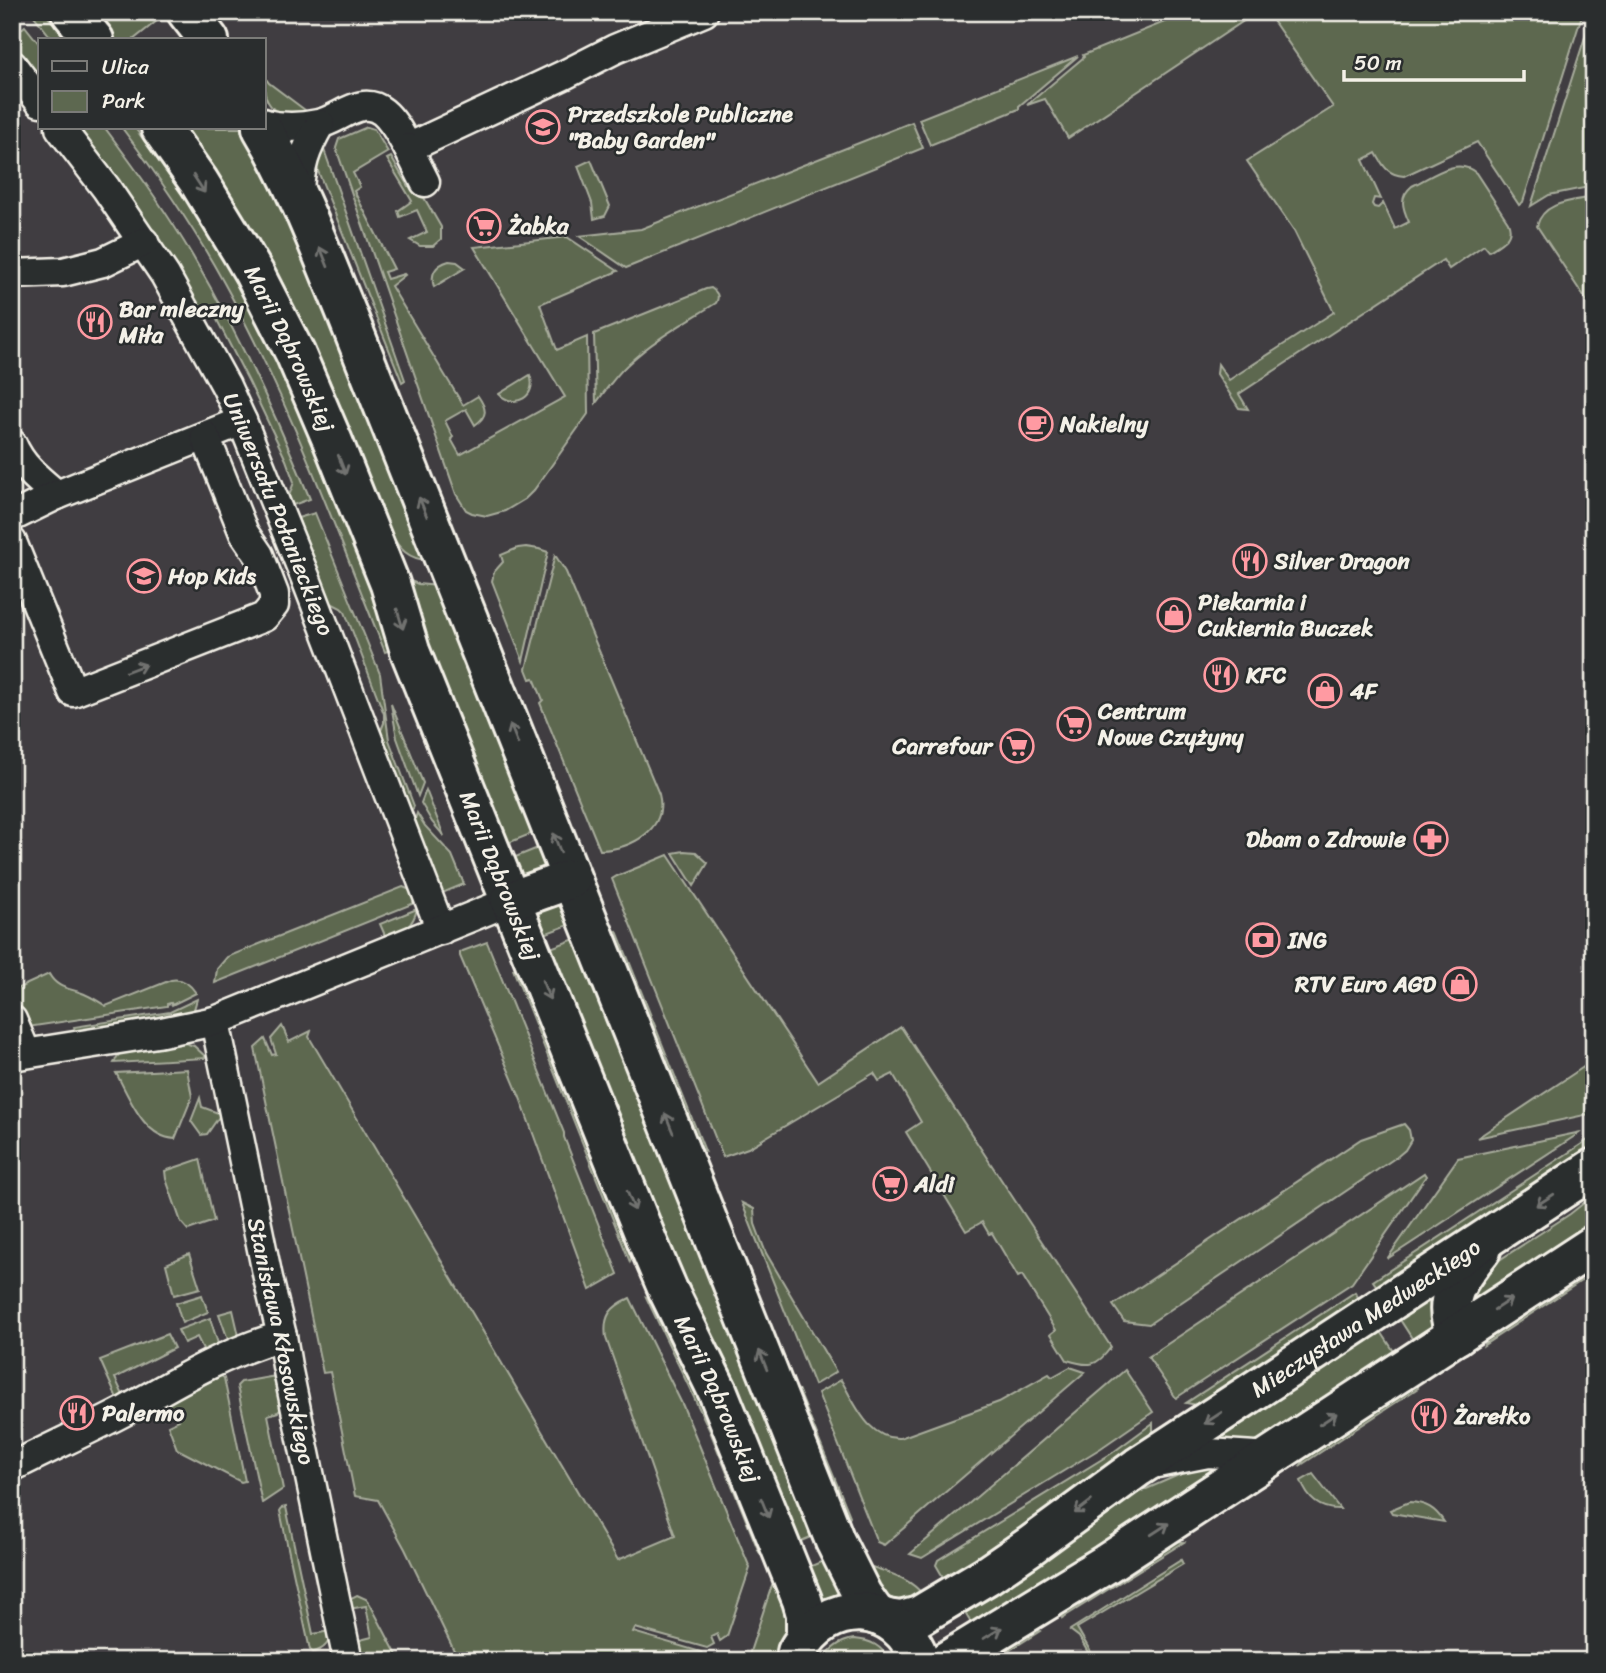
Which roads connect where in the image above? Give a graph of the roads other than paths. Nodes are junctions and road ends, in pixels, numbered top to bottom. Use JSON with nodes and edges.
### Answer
{"nodes":[{"id":1,"x":71,"y":12,"type":"edge"},
{"id":2,"x":187,"y":12,"type":"edge"},
{"id":3,"x":704,"y":12,"type":"edge"},
{"id":4,"x":92,"y":38,"type":"edge"},
{"id":5,"x":207,"y":38,"type":"edge"},
{"id":6,"x":12,"y":65,"type":"edge"},
{"id":7,"x":38,"y":99,"type":"edge"},
{"id":8,"x":320,"y":124,"type":"junction"},
{"id":9,"x":266,"y":126,"type":"edge"},
{"id":10,"x":62,"y":130,"type":"edge"},
{"id":11,"x":162,"y":130,"type":"edge"},
{"id":12,"x":265,"y":130,"type":"edge"},
{"id":13,"x":408,"y":148,"type":"junction"},
{"id":14,"x":425,"y":183,"type":"dead end"},
{"id":15,"x":299,"y":198,"type":"junction"},
{"id":16,"x":144,"y":242,"type":"junction"},
{"id":17,"x":12,"y":274,"type":"edge"},
{"id":18,"x":242,"y":421,"type":"junction"},
{"id":19,"x":205,"y":436,"type":"junction"},
{"id":20,"x":12,"y":444,"type":"edge"},
{"id":21,"x":57,"y":495,"type":"junction"},
{"id":22,"x":360,"y":509,"type":"junction"},
{"id":23,"x":12,"y":517,"type":"edge"},
{"id":24,"x":12,"y":542,"type":"edge"},
{"id":25,"x":448,"y":571,"type":"junction"},
{"id":26,"x":571,"y":878,"type":"junction"},
{"id":27,"x":510,"y":901,"type":"junction"},
{"id":28,"x":441,"y":930,"type":"junction"},
{"id":29,"x":12,"y":1020,"type":"edge"},
{"id":30,"x":215,"y":1021,"type":"junction"},
{"id":31,"x":19,"y":1054,"type":"edge"},
{"id":32,"x":1594,"y":1168,"type":"edge"},
{"id":33,"x":1495,"y":1233,"type":"junction"},
{"id":34,"x":1594,"y":1245,"type":"edge"},
{"id":35,"x":1457,"y":1335,"type":"junction"},
{"id":36,"x":282,"y":1336,"type":"junction"},
{"id":37,"x":1270,"y":1457,"type":"junction"},
{"id":38,"x":12,"y":1466,"type":"edge"},
{"id":39,"x":1138,"y":1467,"type":"junction"},
{"id":40,"x":882,"y":1617,"type":"junction"},
{"id":41,"x":797,"y":1655,"type":"edge"},
{"id":42,"x":348,"y":1661,"type":"edge"},
{"id":43,"x":919,"y":1661,"type":"edge"},
{"id":44,"x":947,"y":1661,"type":"edge"}],
"edges":[{"from":1,"to":4,"type":"street"},
{"from":2,"to":5,"type":"street"},
{"from":3,"to":13,"type":"street"},
{"from":6,"to":7,"type":"street"},
{"from":8,"to":9,"type":"street"},
{"from":8,"to":13,"type":"street"},
{"from":8,"to":15,"type":"street"},
{"from":10,"to":16,"type":"street","name":"Uniwersału Połanieckiego"},
{"from":11,"to":22,"type":"street","name":"Marii Dąbrowskiej","one_way":true},
{"from":12,"to":15,"type":"street"},
{"from":13,"to":14,"type":"street"},
{"from":25,"to":15,"type":"street","one_way":true},
{"from":16,"to":17,"type":"street"},
{"from":16,"to":18,"type":"street","name":"Uniwersału Połanieckiego"},
{"from":18,"to":19,"type":"street"},
{"from":18,"to":28,"type":"street","name":"Uniwersału Połanieckiego"},
{"from":19,"to":21,"type":"street"},
{"from":24,"to":19,"type":"street","one_way":true},
{"from":20,"to":21,"type":"street"},
{"from":21,"to":23,"type":"street"},
{"from":22,"to":25,"type":"street"},
{"from":22,"to":27,"type":"street","name":"Marii Dąbrowskiej","one_way":true},
{"from":26,"to":25,"type":"street","one_way":true},
{"from":26,"to":27,"type":"street"},
{"from":40,"to":26,"type":"street","one_way":true},
{"from":27,"to":28,"type":"street"},
{"from":27,"to":41,"type":"street","name":"Marii Dąbrowskiej","one_way":true},
{"from":28,"to":30,"type":"street"},
{"from":29,"to":31,"type":"street"},
{"from":30,"to":31,"type":"street"},
{"from":30,"to":36,"type":"street","name":"Stanisława Kłosowskiego"},
{"from":32,"to":33,"type":"street","name":"Mieczysława Medweckiego","one_way":true},
{"from":33,"to":35,"type":"street"},
{"from":33,"to":39,"type":"street","name":"Mieczysława Medweckiego","one_way":true},
{"from":35,"to":34,"type":"street","one_way":true},
{"from":37,"to":35,"type":"street","one_way":true},
{"from":36,"to":38,"type":"street"},
{"from":36,"to":42,"type":"street","name":"Stanisława Kłosowskiego"},
{"from":37,"to":39,"type":"street","name":"Mieczysława Medweckiego"},
{"from":44,"to":37,"type":"street","one_way":true},
{"from":39,"to":40,"type":"street","name":"Mieczysława Medweckiego","one_way":true},
{"from":40,"to":41,"type":"street","name":"Mieczysława Medweckiego"},
{"from":40,"to":43,"type":"street"}]}
